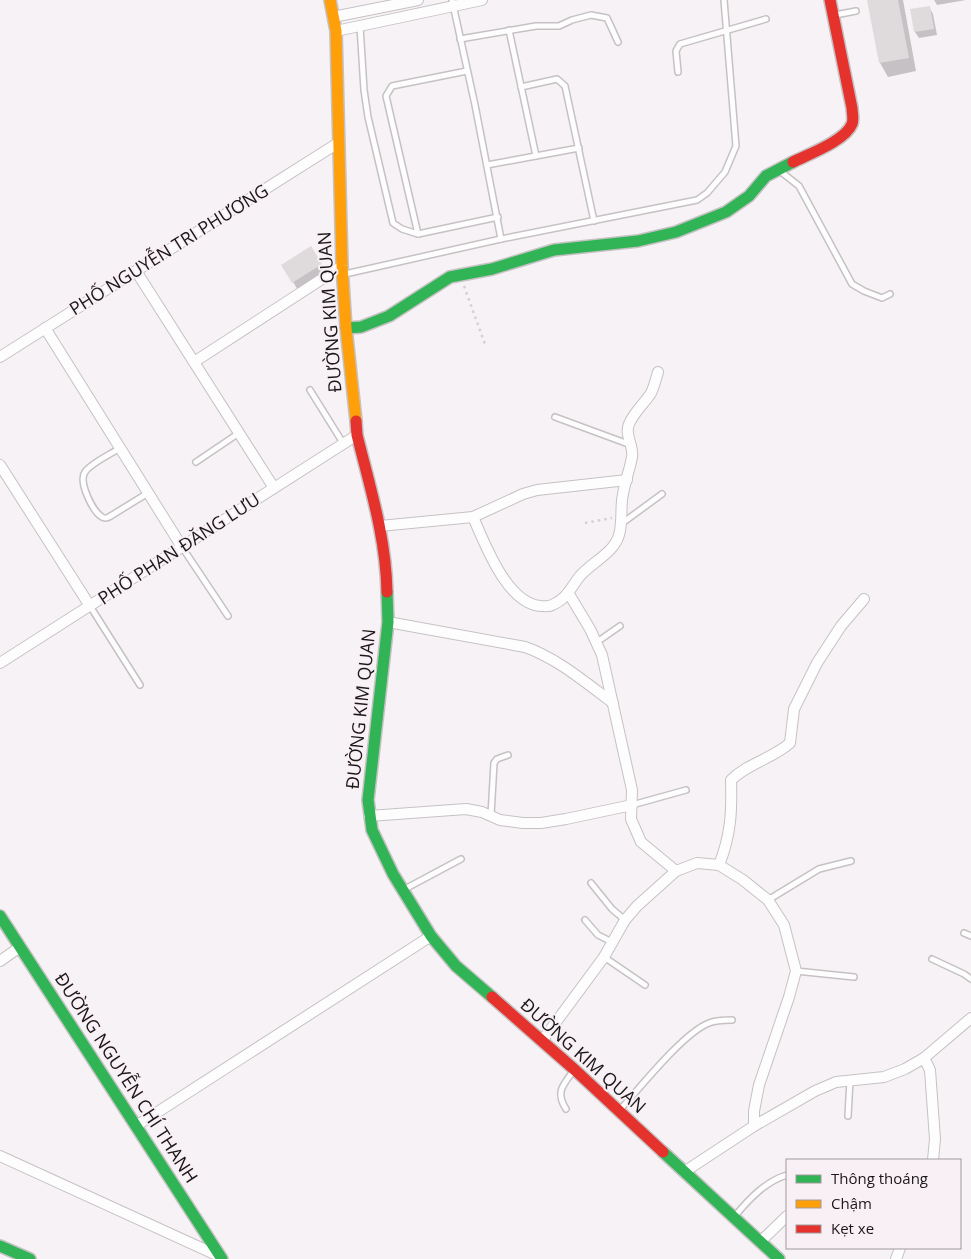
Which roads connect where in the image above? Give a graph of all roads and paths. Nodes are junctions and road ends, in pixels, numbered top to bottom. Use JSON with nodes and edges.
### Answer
{"nodes":[{"id":1,"x":330,"y":0,"type":"edge"},
{"id":2,"x":418,"y":0,"type":"edge"},
{"id":3,"x":482,"y":0,"type":"edge"},
{"id":4,"x":724,"y":0,"type":"edge"},
{"id":5,"x":830,"y":0,"type":"edge"},
{"id":6,"x":452,"y":3,"type":"edge"},
{"id":7,"x":856,"y":11,"type":"dead end"},
{"id":8,"x":832,"y":16,"type":"junction"},
{"id":9,"x":333,"y":17,"type":"junction"},
{"id":10,"x":766,"y":18,"type":"dead end"},
{"id":11,"x":360,"y":26,"type":"junction"},
{"id":12,"x":509,"y":30,"type":"junction"},
{"id":13,"x":336,"y":31,"type":"junction"},
{"id":14,"x":727,"y":31,"type":"junction"},
{"id":15,"x":460,"y":39,"type":"junction"},
{"id":16,"x":618,"y":42,"type":"dead end"},
{"id":17,"x":468,"y":71,"type":"junction"},
{"id":18,"x":678,"y":72,"type":"dead end"},
{"id":19,"x":521,"y":87,"type":"junction"},
{"id":20,"x":338,"y":143,"type":"junction"},
{"id":21,"x":579,"y":148,"type":"junction"},
{"id":22,"x":536,"y":156,"type":"junction"},
{"id":23,"x":487,"y":166,"type":"junction"},
{"id":24,"x":777,"y":169,"type":"junction"},
{"id":25,"x":498,"y":217,"type":"junction"},
{"id":26,"x":594,"y":221,"type":"junction"},
{"id":27,"x":418,"y":234,"type":"junction"},
{"id":28,"x":501,"y":238,"type":"junction"},
{"id":29,"x":342,"y":270,"type":"junction"},
{"id":30,"x":136,"y":271,"type":"junction"},
{"id":31,"x":461,"y":275,"type":"junction"},
{"id":32,"x":890,"y":294,"type":"dead end"},
{"id":33,"x":45,"y":328,"type":"junction"},
{"id":34,"x":346,"y":328,"type":"junction"},
{"id":35,"x":486,"y":348,"type":"dead end"},
{"id":36,"x":0,"y":356,"type":"edge"},
{"id":37,"x":194,"y":362,"type":"junction"},
{"id":38,"x":658,"y":372,"type":"dead end"},
{"id":39,"x":310,"y":390,"type":"dead end"},
{"id":40,"x":555,"y":417,"type":"dead end"},
{"id":41,"x":239,"y":432,"type":"junction"},
{"id":42,"x":357,"y":435,"type":"junction"},
{"id":43,"x":343,"y":444,"type":"junction"},
{"id":44,"x":632,"y":445,"type":"junction"},
{"id":45,"x":120,"y":448,"type":"junction"},
{"id":46,"x":196,"y":462,"type":"dead end"},
{"id":47,"x":0,"y":465,"type":"edge"},
{"id":48,"x":626,"y":480,"type":"junction"},
{"id":49,"x":274,"y":488,"type":"junction"},
{"id":50,"x":149,"y":493,"type":"junction"},
{"id":51,"x":662,"y":494,"type":"dead end"},
{"id":52,"x":473,"y":517,"type":"junction"},
{"id":53,"x":621,"y":520,"type":"junction"},
{"id":54,"x":585,"y":523,"type":"dead end"},
{"id":55,"x":380,"y":526,"type":"junction"},
{"id":56,"x":182,"y":547,"type":"junction"},
{"id":57,"x":569,"y":594,"type":"junction"},
{"id":58,"x":864,"y":600,"type":"dead end"},
{"id":59,"x":90,"y":606,"type":"junction"},
{"id":60,"x":228,"y":616,"type":"dead end"},
{"id":61,"x":388,"y":622,"type":"junction"},
{"id":62,"x":620,"y":626,"type":"dead end"},
{"id":63,"x":598,"y":642,"type":"junction"},
{"id":64,"x":0,"y":663,"type":"edge"},
{"id":65,"x":140,"y":685,"type":"dead end"},
{"id":66,"x":613,"y":703,"type":"junction"},
{"id":67,"x":508,"y":755,"type":"dead end"},
{"id":68,"x":686,"y":790,"type":"dead end"},
{"id":69,"x":632,"y":805,"type":"junction"},
{"id":70,"x":369,"y":816,"type":"junction"},
{"id":71,"x":491,"y":816,"type":"junction"},
{"id":72,"x":461,"y":859,"type":"dead end"},
{"id":73,"x":851,"y":861,"type":"dead end"},
{"id":74,"x":719,"y":865,"type":"junction"},
{"id":75,"x":676,"y":871,"type":"junction"},
{"id":76,"x":591,"y":883,"type":"dead end"},
{"id":77,"x":402,"y":890,"type":"junction"},
{"id":78,"x":768,"y":900,"type":"junction"},
{"id":79,"x":0,"y":916,"type":"edge"},
{"id":80,"x":585,"y":920,"type":"dead end"},
{"id":81,"x":625,"y":920,"type":"junction"},
{"id":82,"x":964,"y":933,"type":"dead end"},
{"id":83,"x":431,"y":936,"type":"junction"},
{"id":84,"x":971,"y":936,"type":"edge"},
{"id":85,"x":612,"y":942,"type":"junction"},
{"id":86,"x":20,"y":947,"type":"junction"},
{"id":87,"x":604,"y":957,"type":"junction"},
{"id":88,"x":932,"y":959,"type":"dead end"},
{"id":89,"x":0,"y":961,"type":"edge"},
{"id":90,"x":796,"y":971,"type":"junction"},
{"id":91,"x":854,"y":977,"type":"dead end"},
{"id":92,"x":971,"y":979,"type":"edge"},
{"id":93,"x":645,"y":985,"type":"dead end"},
{"id":94,"x":971,"y":1018,"type":"edge"},
{"id":95,"x":732,"y":1020,"type":"dead end"},
{"id":96,"x":542,"y":1041,"type":"junction"},
{"id":97,"x":924,"y":1058,"type":"junction"},
{"id":98,"x":575,"y":1070,"type":"junction"},
{"id":99,"x":850,"y":1080,"type":"junction"},
{"id":100,"x":566,"y":1109,"type":"dead end"},
{"id":101,"x":619,"y":1111,"type":"junction"},
{"id":102,"x":848,"y":1116,"type":"dead end"},
{"id":103,"x":136,"y":1126,"type":"junction"},
{"id":104,"x":754,"y":1126,"type":"junction"},
{"id":105,"x":0,"y":1156,"type":"edge"},
{"id":106,"x":933,"y":1159,"type":"edge"},
{"id":107,"x":684,"y":1172,"type":"junction"},
{"id":108,"x":786,"y":1176,"type":"edge"},
{"id":109,"x":734,"y":1217,"type":"junction"},
{"id":110,"x":786,"y":1217,"type":"edge"},
{"id":111,"x":760,"y":1242,"type":"junction"},
{"id":112,"x":0,"y":1246,"type":"edge"},
{"id":113,"x":223,"y":1258,"type":"edge"},
{"id":114,"x":30,"y":1259,"type":"edge"},
{"id":115,"x":779,"y":1259,"type":"edge"}],
"edges":[{"from":1,"to":9,"type":"main road","name":"ĐƯỜNG KIM QUAN"},
{"from":2,"to":9,"type":"street"},
{"from":3,"to":6,"type":"street"},
{"from":4,"to":14,"type":"lane"},
{"from":5,"to":8,"type":"main road"},
{"from":6,"to":11,"type":"street"},
{"from":6,"to":15,"type":"lane"},
{"from":7,"to":8,"type":"lane"},
{"from":8,"to":24,"type":"main road"},
{"from":9,"to":13,"type":"main road","name":"ĐƯỜNG KIM QUAN"},
{"from":10,"to":14,"type":"lane"},
{"from":11,"to":13,"type":"street"},
{"from":11,"to":27,"type":"lane"},
{"from":12,"to":15,"type":"lane"},
{"from":12,"to":16,"type":"lane"},
{"from":12,"to":19,"type":"lane"},
{"from":13,"to":20,"type":"main road","name":"ĐƯỜNG KIM QUAN"},
{"from":14,"to":18,"type":"lane"},
{"from":14,"to":26,"type":"lane"},
{"from":15,"to":17,"type":"lane"},
{"from":17,"to":23,"type":"lane"},
{"from":17,"to":27,"type":"lane"},
{"from":19,"to":21,"type":"lane"},
{"from":19,"to":22,"type":"lane"},
{"from":20,"to":29,"type":"main road","name":"ĐƯỜNG KIM QUAN"},
{"from":20,"to":30,"type":"street","name":"PHỐ NGUYỄN TRI PHƯƠNG"},
{"from":21,"to":22,"type":"lane"},
{"from":21,"to":26,"type":"lane"},
{"from":22,"to":23,"type":"lane"},
{"from":23,"to":25,"type":"lane"},
{"from":24,"to":31,"type":"main road"},
{"from":24,"to":32,"type":"lane"},
{"from":25,"to":27,"type":"lane"},
{"from":25,"to":28,"type":"lane"},
{"from":26,"to":28,"type":"lane"},
{"from":28,"to":29,"type":"lane"},
{"from":29,"to":34,"type":"main road","name":"ĐƯỜNG KIM QUAN"},
{"from":29,"to":37,"type":"street"},
{"from":30,"to":33,"type":"street","name":"PHỐ NGUYỄN TRI PHƯƠNG"},
{"from":30,"to":37,"type":"street"},
{"from":31,"to":34,"type":"main road"},
{"from":31,"to":35,"type":"path"},
{"from":33,"to":36,"type":"street","name":"PHỐ NGUYỄN TRI PHƯƠNG"},
{"from":33,"to":45,"type":"street"},
{"from":34,"to":42,"type":"main road","name":"ĐƯỜNG KIM QUAN"},
{"from":37,"to":41,"type":"street"},
{"from":38,"to":44,"type":"street"},
{"from":39,"to":43,"type":"lane"},
{"from":40,"to":44,"type":"lane"},
{"from":41,"to":46,"type":"lane"},
{"from":41,"to":49,"type":"street"},
{"from":42,"to":43,"type":"street","name":"PHỐ PHAN ĐĂNG LƯU"},
{"from":42,"to":55,"type":"main road","name":"ĐƯỜNG KIM QUAN"},
{"from":43,"to":49,"type":"street","name":"PHỐ PHAN ĐĂNG LƯU"},
{"from":44,"to":48,"type":"street"},
{"from":45,"to":50,"type":"street"},
{"from":45,"to":50,"type":"lane"},
{"from":47,"to":59,"type":"street"},
{"from":48,"to":52,"type":"street"},
{"from":48,"to":53,"type":"street"},
{"from":49,"to":56,"type":"street","name":"PHỐ PHAN ĐĂNG LƯU"},
{"from":50,"to":56,"type":"street"},
{"from":51,"to":53,"type":"lane"},
{"from":52,"to":55,"type":"street"},
{"from":52,"to":57,"type":"street"},
{"from":53,"to":54,"type":"path"},
{"from":53,"to":57,"type":"street"},
{"from":55,"to":61,"type":"main road","name":"ĐƯỜNG KIM QUAN"},
{"from":56,"to":59,"type":"street","name":"PHỐ PHAN ĐĂNG LƯU"},
{"from":56,"to":60,"type":"lane"},
{"from":57,"to":63,"type":"street"},
{"from":58,"to":74,"type":"street"},
{"from":59,"to":64,"type":"street","name":"PHỐ PHAN ĐĂNG LƯU"},
{"from":59,"to":65,"type":"lane"},
{"from":61,"to":66,"type":"street"},
{"from":61,"to":70,"type":"main road","name":"ĐƯỜNG KIM QUAN"},
{"from":62,"to":63,"type":"lane"},
{"from":63,"to":66,"type":"street"},
{"from":66,"to":69,"type":"street"},
{"from":67,"to":71,"type":"lane"},
{"from":68,"to":69,"type":"lane"},
{"from":69,"to":71,"type":"street"},
{"from":69,"to":75,"type":"street"},
{"from":70,"to":71,"type":"street"},
{"from":70,"to":77,"type":"main road","name":"ĐƯỜNG KIM QUAN"},
{"from":72,"to":77,"type":"lane"},
{"from":73,"to":78,"type":"lane"},
{"from":74,"to":75,"type":"street"},
{"from":74,"to":78,"type":"street"},
{"from":75,"to":81,"type":"street"},
{"from":76,"to":81,"type":"lane"},
{"from":77,"to":83,"type":"main road","name":"ĐƯỜNG KIM QUAN"},
{"from":78,"to":90,"type":"street"},
{"from":79,"to":86,"type":"main road","name":"ĐƯỜNG NGUYỄN CHÍ THANH"},
{"from":80,"to":85,"type":"lane"},
{"from":81,"to":85,"type":"street"},
{"from":82,"to":84,"type":"lane"},
{"from":83,"to":96,"type":"main road","name":"ĐƯỜNG KIM QUAN"},
{"from":83,"to":103,"type":"street"},
{"from":85,"to":87,"type":"street"},
{"from":86,"to":89,"type":"street"},
{"from":86,"to":103,"type":"main road","name":"ĐƯỜNG NGUYỄN CHÍ THANH"},
{"from":87,"to":93,"type":"lane"},
{"from":87,"to":96,"type":"street"},
{"from":88,"to":92,"type":"lane"},
{"from":90,"to":91,"type":"lane"},
{"from":90,"to":104,"type":"street"},
{"from":94,"to":97,"type":"street"},
{"from":95,"to":101,"type":"lane"},
{"from":96,"to":98,"type":"main road","name":"ĐƯỜNG KIM QUAN"},
{"from":97,"to":99,"type":"street"},
{"from":97,"to":106,"type":"street"},
{"from":98,"to":100,"type":"lane"},
{"from":98,"to":101,"type":"main road","name":"ĐƯỜNG KIM QUAN"},
{"from":99,"to":102,"type":"lane"},
{"from":99,"to":104,"type":"street"},
{"from":101,"to":107,"type":"main road","name":"ĐƯỜNG KIM QUAN"},
{"from":103,"to":113,"type":"main road","name":"ĐƯỜNG NGUYỄN CHÍ THANH"},
{"from":104,"to":107,"type":"street"},
{"from":105,"to":113,"type":"street"},
{"from":107,"to":109,"type":"main road","name":"ĐƯỜNG KIM QUAN"},
{"from":108,"to":109,"type":"lane"},
{"from":109,"to":111,"type":"main road","name":"ĐƯỜNG KIM QUAN"},
{"from":110,"to":111,"type":"street"},
{"from":111,"to":115,"type":"main road","name":"ĐƯỜNG KIM QUAN"},
{"from":112,"to":114,"type":"main road"}]}
